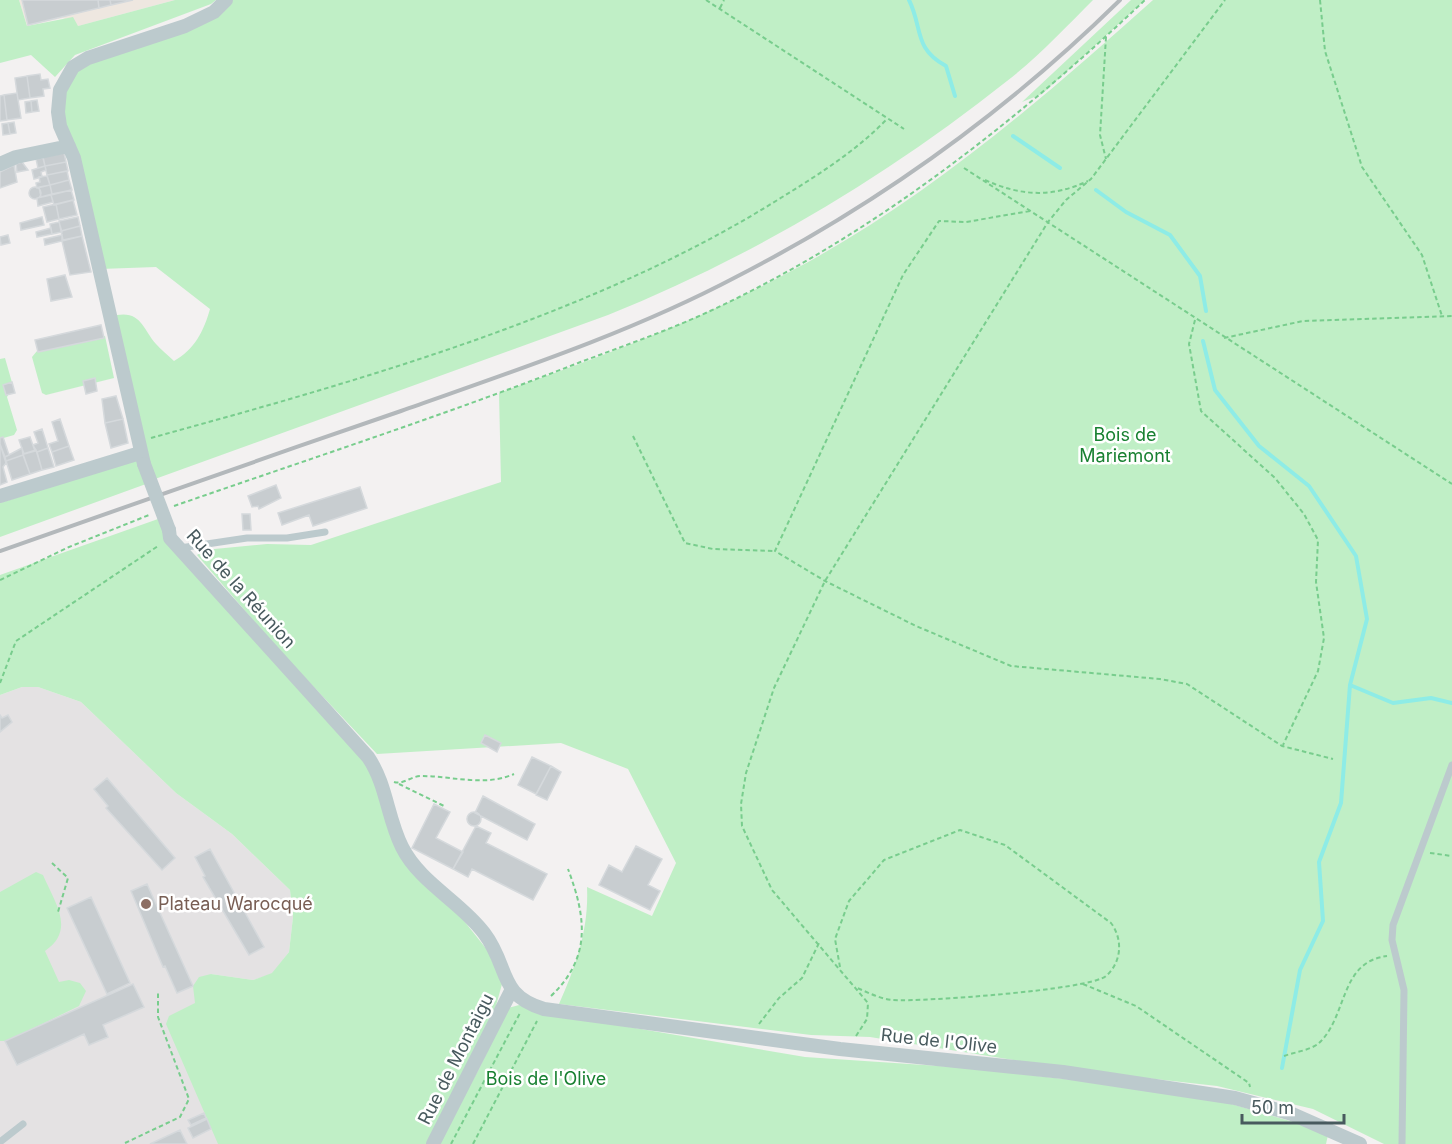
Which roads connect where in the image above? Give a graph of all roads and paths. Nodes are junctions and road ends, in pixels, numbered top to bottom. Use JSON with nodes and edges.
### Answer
{"nodes":[{"id":1,"x":226,"y":0,"type":"edge"},
{"id":2,"x":706,"y":0,"type":"edge"},
{"id":3,"x":724,"y":0,"type":"edge"},
{"id":4,"x":1145,"y":0,"type":"edge"},
{"id":5,"x":1225,"y":0,"type":"edge"},
{"id":6,"x":1320,"y":0,"type":"edge"},
{"id":7,"x":720,"y":9,"type":"junction"},
{"id":8,"x":1106,"y":37,"type":"junction"},
{"id":9,"x":887,"y":118,"type":"junction"},
{"id":10,"x":904,"y":129,"type":"dead end"},
{"id":11,"x":69,"y":146,"type":"junction"},
{"id":12,"x":1106,"y":159,"type":"junction"},
{"id":13,"x":0,"y":164,"type":"edge"},
{"id":14,"x":964,"y":168,"type":"dead end"},
{"id":15,"x":978,"y":177,"type":"junction"},
{"id":16,"x":1090,"y":179,"type":"junction"},
{"id":17,"x":1030,"y":211,"type":"junction"},
{"id":18,"x":1048,"y":222,"type":"junction"},
{"id":19,"x":1442,"y":316,"type":"junction"},
{"id":20,"x":1452,"y":316,"type":"edge"},
{"id":21,"x":1195,"y":320,"type":"junction"},
{"id":22,"x":1224,"y":338,"type":"junction"},
{"id":23,"x":633,"y":436,"type":"dead end"},
{"id":24,"x":141,"y":453,"type":"junction"},
{"id":25,"x":1452,"y":484,"type":"edge"},
{"id":26,"x":0,"y":496,"type":"edge"},
{"id":27,"x":164,"y":510,"type":"dead end"},
{"id":28,"x":153,"y":514,"type":"dead end"},
{"id":29,"x":325,"y":532,"type":"dead end"},
{"id":30,"x":173,"y":539,"type":"junction"},
{"id":31,"x":776,"y":551,"type":"junction"},
{"id":32,"x":0,"y":580,"type":"edge"},
{"id":33,"x":825,"y":581,"type":"junction"},
{"id":34,"x":0,"y":683,"type":"edge"},
{"id":35,"x":1282,"y":746,"type":"junction"},
{"id":36,"x":1333,"y":759,"type":"dead end"},
{"id":37,"x":1452,"y":765,"type":"edge"},
{"id":38,"x":514,"y":774,"type":"dead end"},
{"id":39,"x":382,"y":779,"type":"junction"},
{"id":40,"x":399,"y":784,"type":"junction"},
{"id":41,"x":444,"y":806,"type":"dead end"},
{"id":42,"x":1419,"y":851,"type":"junction"},
{"id":43,"x":1452,"y":856,"type":"edge"},
{"id":44,"x":52,"y":863,"type":"dead end"},
{"id":45,"x":568,"y":869,"type":"dead end"},
{"id":46,"x":58,"y":912,"type":"dead end"},
{"id":47,"x":819,"y":943,"type":"junction"},
{"id":48,"x":1396,"y":955,"type":"junction"},
{"id":49,"x":840,"y":970,"type":"junction"},
{"id":50,"x":1083,"y":984,"type":"junction"},
{"id":51,"x":854,"y":986,"type":"junction"},
{"id":52,"x":511,"y":991,"type":"junction"},
{"id":53,"x":158,"y":992,"type":"dead end"},
{"id":54,"x":535,"y":1006,"type":"junction"},
{"id":55,"x":749,"y":1037,"type":"junction"},
{"id":56,"x":840,"y":1049,"type":"junction"},
{"id":57,"x":1284,"y":1056,"type":"dead end"},
{"id":58,"x":1257,"y":1104,"type":"junction"},
{"id":59,"x":23,"y":1124,"type":"dead end"},
{"id":60,"x":0,"y":1142,"type":"edge"},
{"id":61,"x":125,"y":1143,"type":"edge"},
{"id":62,"x":433,"y":1144,"type":"edge"},
{"id":63,"x":451,"y":1144,"type":"edge"},
{"id":64,"x":473,"y":1144,"type":"edge"},
{"id":65,"x":1360,"y":1144,"type":"edge"},
{"id":66,"x":1402,"y":1144,"type":"edge"}],
"edges":[{"from":1,"to":11,"type":"street","name":"Rue de la Réunion"},
{"from":2,"to":7,"type":"path"},
{"from":3,"to":7,"type":"path"},
{"from":4,"to":8,"type":"path"},
{"from":5,"to":12,"type":"path"},
{"from":6,"to":19,"type":"path"},
{"from":7,"to":9,"type":"path"},
{"from":8,"to":12,"type":"path"},
{"from":8,"to":27,"type":"path"},
{"from":9,"to":10,"type":"path"},
{"from":9,"to":24,"type":"path"},
{"from":11,"to":13,"type":"street"},
{"from":11,"to":24,"type":"street","name":"Rue de la Réunion"},
{"from":12,"to":16,"type":"path"},
{"from":14,"to":15,"type":"path"},
{"from":15,"to":16,"type":"path"},
{"from":15,"to":17,"type":"path"},
{"from":16,"to":18,"type":"path"},
{"from":17,"to":18,"type":"path"},
{"from":17,"to":31,"type":"path"},
{"from":18,"to":21,"type":"path"},
{"from":18,"to":33,"type":"path"},
{"from":19,"to":20,"type":"path"},
{"from":19,"to":22,"type":"path"},
{"from":21,"to":22,"type":"path"},
{"from":21,"to":35,"type":"path"},
{"from":22,"to":25,"type":"path"},
{"from":23,"to":31,"type":"path"},
{"from":24,"to":26,"type":"street"},
{"from":24,"to":30,"type":"street","name":"Rue de la Réunion","bridge":true},
{"from":28,"to":32,"type":"path"},
{"from":29,"to":30,"type":"lane"},
{"from":30,"to":34,"type":"path"},
{"from":30,"to":39,"type":"street","name":"Rue de la Réunion"},
{"from":31,"to":33,"type":"path"},
{"from":33,"to":35,"type":"path"},
{"from":33,"to":47,"type":"path"},
{"from":35,"to":36,"type":"path"},
{"from":37,"to":42,"type":"lane"},
{"from":38,"to":40,"type":"path"},
{"from":39,"to":40,"type":"path"},
{"from":39,"to":52,"type":"street","name":"Rue de la Réunion"},
{"from":40,"to":41,"type":"path"},
{"from":42,"to":43,"type":"path"},
{"from":42,"to":48,"type":"lane"},
{"from":44,"to":46,"type":"path"},
{"from":45,"to":54,"type":"path"},
{"from":47,"to":49,"type":"path"},
{"from":47,"to":55,"type":"path"},
{"from":48,"to":57,"type":"path"},
{"from":48,"to":66,"type":"lane"},
{"from":49,"to":50,"type":"path"},
{"from":49,"to":51,"type":"path"},
{"from":50,"to":51,"type":"path"},
{"from":50,"to":58,"type":"path"},
{"from":51,"to":56,"type":"path"},
{"from":52,"to":54,"type":"street"},
{"from":52,"to":62,"type":"street","name":"Rue de Montaigu"},
{"from":53,"to":61,"type":"path"},
{"from":54,"to":55,"type":"street","name":"Rue de l'Olive"},
{"from":54,"to":63,"type":"path"},
{"from":54,"to":64,"type":"path"},
{"from":55,"to":56,"type":"street","name":"Rue de l'Olive"},
{"from":56,"to":58,"type":"street","name":"Rue de l'Olive"},
{"from":58,"to":65,"type":"street","name":"Rue de l'Olive"},
{"from":59,"to":60,"type":"lane"}]}
